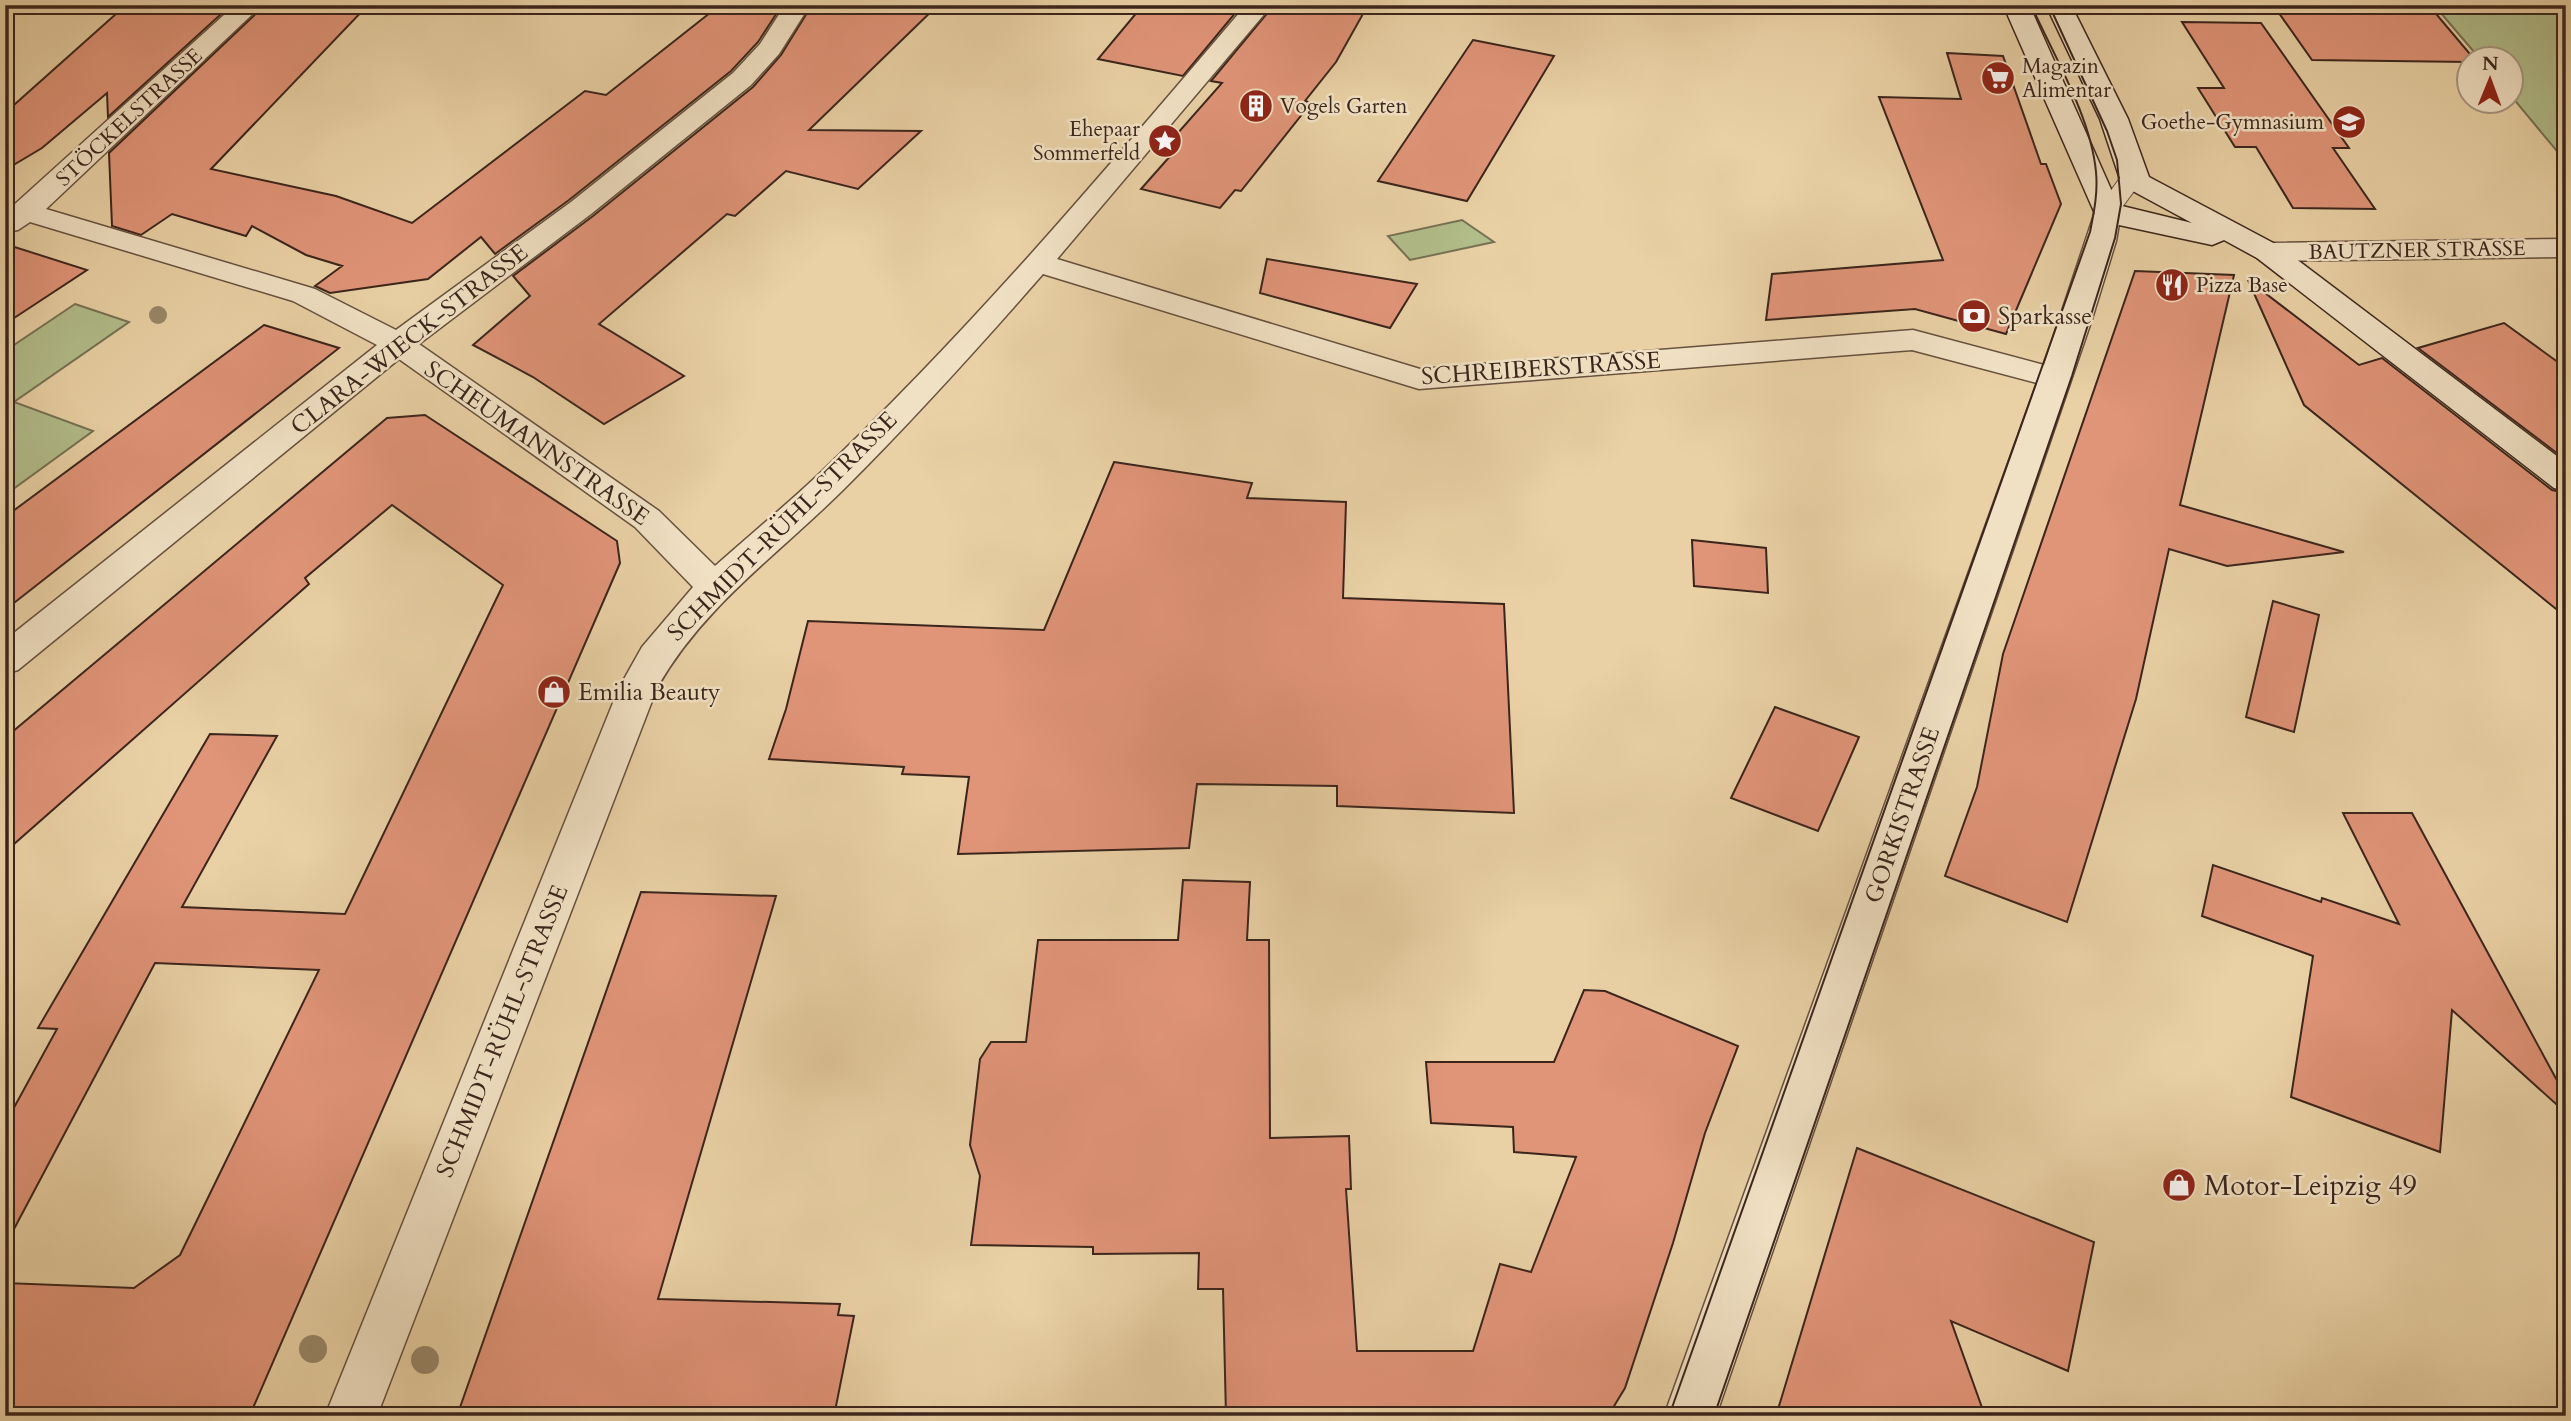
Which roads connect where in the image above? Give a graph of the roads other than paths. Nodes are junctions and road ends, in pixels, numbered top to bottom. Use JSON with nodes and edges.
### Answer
{"nodes":[{"id":1,"x":250,"y":5,"type":"edge"},
{"id":2,"x":798,"y":5,"type":"edge"},
{"id":3,"x":1261,"y":5,"type":"edge"},
{"id":4,"x":2020,"y":5,"type":"edge"},
{"id":5,"x":2058,"y":5,"type":"edge"},
{"id":6,"x":2133,"y":176,"type":"junction"},
{"id":7,"x":2107,"y":212,"type":"junction"},
{"id":8,"x":16,"y":219,"type":"edge"},
{"id":9,"x":2566,"y":248,"type":"edge"},
{"id":10,"x":2268,"y":252,"type":"junction"},
{"id":11,"x":1038,"y":263,"type":"junction"},
{"id":12,"x":398,"y":344,"type":"junction"},
{"id":13,"x":2055,"y":378,"type":"junction"},
{"id":14,"x":2564,"y":476,"type":"edge"},
{"id":15,"x":715,"y":587,"type":"junction"},
{"id":16,"x":5,"y":660,"type":"edge"},
{"id":17,"x":351,"y":1416,"type":"edge"},
{"id":18,"x":1690,"y":1416,"type":"edge"}],
"edges":[{"from":1,"to":8,"type":"street","name":"STÖCKELSTRASSE"},
{"from":2,"to":12,"type":"street","name":"CLARA-WIECK-STRASSE"},
{"from":3,"to":11,"type":"street","name":"SCHMIDT-RÜHL-STRASSE"},
{"from":4,"to":7,"type":"street"},
{"from":5,"to":6,"type":"street"},
{"from":6,"to":7,"type":"lane","name":"GORKISTRASSE"},
{"from":6,"to":10,"type":"street"},
{"from":7,"to":10,"type":"street"},
{"from":7,"to":13,"type":"street","name":"GORKISTRASSE"},
{"from":8,"to":12,"type":"street","name":"SCHEUMANNSTRASSE"},
{"from":9,"to":10,"type":"street","name":"BAUTZNER STRASSE"},
{"from":10,"to":14,"type":"street"},
{"from":11,"to":13,"type":"street","name":"SCHREIBERSTRASSE"},
{"from":11,"to":15,"type":"street","name":"SCHMIDT-RÜHL-STRASSE"},
{"from":12,"to":15,"type":"street","name":"SCHEUMANNSTRASSE"},
{"from":12,"to":16,"type":"street","name":"CLARA-WIECK-STRASSE"},
{"from":13,"to":18,"type":"street","name":"GORKISTRASSE"},
{"from":15,"to":17,"type":"street","name":"SCHMIDT-RÜHL-STRASSE"}]}
